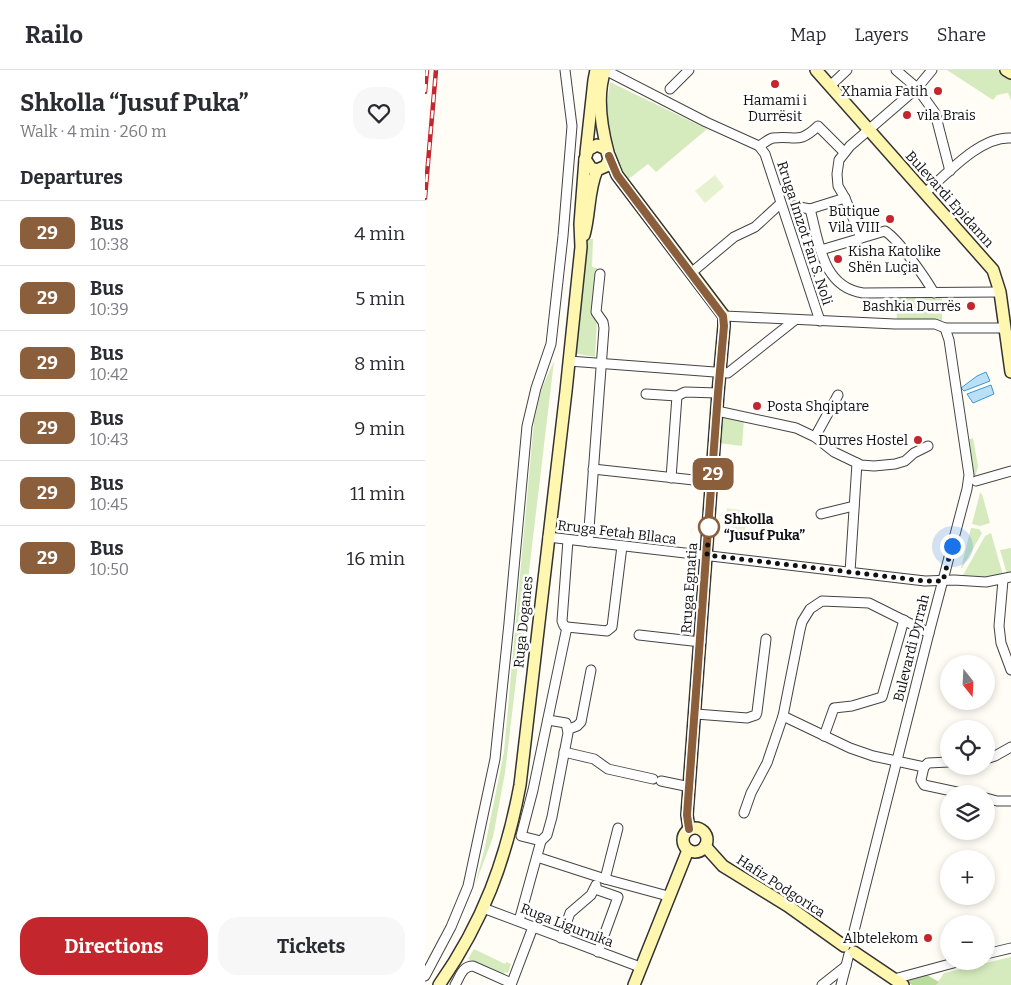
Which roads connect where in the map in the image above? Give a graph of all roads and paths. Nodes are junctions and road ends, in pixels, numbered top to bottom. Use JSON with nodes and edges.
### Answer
{"nodes":[{"id":1,"x":565,"y":70,"type":"edge"},
{"id":2,"x":596,"y":70,"type":"edge"},
{"id":3,"x":605,"y":70,"type":"edge"},
{"id":4,"x":689,"y":70,"type":"edge"},
{"id":5,"x":816,"y":70,"type":"edge"},
{"id":6,"x":847,"y":70,"type":"edge"},
{"id":7,"x":896,"y":70,"type":"edge"},
{"id":8,"x":932,"y":70,"type":"edge"},
{"id":9,"x":1006,"y":70,"type":"edge"},
{"id":10,"x":1011,"y":73,"type":"edge"},
{"id":11,"x":830,"y":86,"type":"junction"},
{"id":12,"x":917,"y":88,"type":"junction"},
{"id":13,"x":670,"y":89,"type":"dead end"},
{"id":14,"x":869,"y":130,"type":"junction"},
{"id":15,"x":1011,"y":138,"type":"edge"},
{"id":16,"x":759,"y":146,"type":"junction"},
{"id":17,"x":844,"y":152,"type":"junction"},
{"id":18,"x":609,"y":154,"type":"junction"},
{"id":19,"x":586,"y":156,"type":"junction"},
{"id":20,"x":599,"y":169,"type":"junction"},
{"id":21,"x":950,"y":172,"type":"junction"},
{"id":22,"x":925,"y":193,"type":"junction"},
{"id":23,"x":845,"y":198,"type":"junction"},
{"id":24,"x":781,"y":204,"type":"junction"},
{"id":25,"x":794,"y":206,"type":"dead end"},
{"id":26,"x":810,"y":209,"type":"junction"},
{"id":27,"x":652,"y":224,"type":"junction"},
{"id":28,"x":861,"y":238,"type":"junction"},
{"id":29,"x":581,"y":246,"type":"junction"},
{"id":30,"x":821,"y":250,"type":"junction"},
{"id":31,"x":691,"y":273,"type":"junction"},
{"id":32,"x":600,"y":274,"type":"dead end"},
{"id":33,"x":1000,"y":292,"type":"junction"},
{"id":34,"x":934,"y":293,"type":"junction"},
{"id":35,"x":723,"y":316,"type":"junction"},
{"id":36,"x":795,"y":320,"type":"junction"},
{"id":37,"x":820,"y":321,"type":"junction"},
{"id":38,"x":945,"y":328,"type":"junction"},
{"id":39,"x":1004,"y":328,"type":"junction"},
{"id":40,"x":569,"y":361,"type":"junction"},
{"id":41,"x":601,"y":364,"type":"junction"},
{"id":42,"x":720,"y":372,"type":"junction"},
{"id":43,"x":1011,"y":372,"type":"edge"},
{"id":44,"x":718,"y":393,"type":"junction"},
{"id":45,"x":646,"y":394,"type":"dead end"},
{"id":46,"x":838,"y":395,"type":"dead end"},
{"id":47,"x":677,"y":396,"type":"junction"},
{"id":48,"x":717,"y":411,"type":"junction"},
{"id":49,"x":815,"y":437,"type":"junction"},
{"id":50,"x":928,"y":446,"type":"dead end"},
{"id":51,"x":857,"y":463,"type":"junction"},
{"id":52,"x":593,"y":469,"type":"junction"},
{"id":53,"x":1011,"y":471,"type":"edge"},
{"id":54,"x":671,"y":478,"type":"junction"},
{"id":55,"x":976,"y":481,"type":"dead end"},
{"id":56,"x":712,"y":482,"type":"junction"},
{"id":57,"x":854,"y":506,"type":"junction"},
{"id":58,"x":821,"y":514,"type":"dead end"},
{"id":59,"x":548,"y":537,"type":"junction"},
{"id":60,"x":568,"y":540,"type":"junction"},
{"id":61,"x":588,"y":542,"type":"junction"},
{"id":62,"x":622,"y":546,"type":"junction"},
{"id":63,"x":707,"y":555,"type":"junction"},
{"id":64,"x":850,"y":572,"type":"junction"},
{"id":65,"x":1007,"y":578,"type":"edge"},
{"id":66,"x":943,"y":581,"type":"junction"},
{"id":67,"x":904,"y":620,"type":"junction"},
{"id":68,"x":567,"y":627,"type":"junction"},
{"id":69,"x":929,"y":632,"type":"junction"},
{"id":70,"x":639,"y":635,"type":"dead end"},
{"id":71,"x":765,"y":640,"type":"dead end"},
{"id":72,"x":701,"y":642,"type":"junction"},
{"id":73,"x":591,"y":670,"type":"dead end"},
{"id":74,"x":1011,"y":670,"type":"edge"},
{"id":75,"x":695,"y":714,"type":"junction"},
{"id":76,"x":783,"y":716,"type":"junction"},
{"id":77,"x":548,"y":720,"type":"junction"},
{"id":78,"x":569,"y":729,"type":"junction"},
{"id":79,"x":824,"y":736,"type":"junction"},
{"id":80,"x":1011,"y":747,"type":"edge"},
{"id":81,"x":564,"y":752,"type":"junction"},
{"id":82,"x":995,"y":755,"type":"edge"},
{"id":83,"x":897,"y":761,"type":"junction"},
{"id":84,"x":940,"y":762,"type":"edge"},
{"id":85,"x":924,"y":767,"type":"junction"},
{"id":86,"x":690,"y":787,"type":"junction"},
{"id":87,"x":940,"y":789,"type":"edge"},
{"id":88,"x":995,"y":800,"type":"edge"},
{"id":89,"x":1011,"y":801,"type":"edge"},
{"id":90,"x":744,"y":813,"type":"dead end"},
{"id":91,"x":618,"y":828,"type":"dead end"},
{"id":92,"x":689,"y":829,"type":"junction"},
{"id":93,"x":541,"y":841,"type":"junction"},
{"id":94,"x":705,"y":846,"type":"junction"},
{"id":95,"x":688,"y":850,"type":"junction"},
{"id":96,"x":537,"y":857,"type":"junction"},
{"id":97,"x":602,"y":878,"type":"junction"},
{"id":98,"x":595,"y":889,"type":"junction"},
{"id":99,"x":668,"y":896,"type":"junction"},
{"id":100,"x":483,"y":908,"type":"junction"},
{"id":101,"x":519,"y":921,"type":"junction"},
{"id":102,"x":533,"y":927,"type":"junction"},
{"id":103,"x":561,"y":938,"type":"junction"},
{"id":104,"x":1011,"y":948,"type":"edge"},
{"id":105,"x":598,"y":952,"type":"junction"},
{"id":106,"x":849,"y":952,"type":"junction"},
{"id":107,"x":995,"y":952,"type":"edge"},
{"id":108,"x":641,"y":968,"type":"junction"},
{"id":109,"x":940,"y":968,"type":"edge"},
{"id":110,"x":425,"y":976,"type":"edge"},
{"id":111,"x":898,"y":982,"type":"edge"},
{"id":112,"x":511,"y":984,"type":"edge"},
{"id":113,"x":439,"y":985,"type":"edge"},
{"id":114,"x":455,"y":985,"type":"edge"},
{"id":115,"x":633,"y":985,"type":"edge"},
{"id":116,"x":822,"y":985,"type":"edge"},
{"id":117,"x":841,"y":985,"type":"edge"}],
"edges":[{"from":1,"to":110,"type":"street"},
{"from":2,"to":19,"type":"main road"},
{"from":3,"to":16,"type":"street"},
{"from":3,"to":18,"type":"main road"},
{"from":4,"to":13,"type":"street"},
{"from":5,"to":11,"type":"main road","name":"Bulevardi Epidamn"},
{"from":6,"to":11,"type":"street"},
{"from":7,"to":12,"type":"street"},
{"from":8,"to":12,"type":"street"},
{"from":9,"to":10,"type":"main road"},
{"from":11,"to":14,"type":"main road","name":"Bulevardi Epidamn"},
{"from":12,"to":14,"type":"street"},
{"from":12,"to":21,"type":"street"},
{"from":14,"to":17,"type":"street"},
{"from":14,"to":22,"type":"main road","name":"Bulevardi Epidamn"},
{"from":15,"to":21,"type":"street"},
{"from":16,"to":17,"type":"street"},
{"from":16,"to":24,"type":"street","name":"Rruga Imzot Fan S. Noli"},
{"from":17,"to":23,"type":"street"},
{"from":18,"to":19,"type":"main road"},
{"from":18,"to":20,"type":"main road"},
{"from":18,"to":27,"type":"main road"},
{"from":19,"to":20,"type":"main road"},
{"from":19,"to":29,"type":"main road"},
{"from":20,"to":27,"type":"main road"},
{"from":20,"to":29,"type":"main road"},
{"from":21,"to":22,"type":"street"},
{"from":22,"to":33,"type":"main road","name":"Bulevardi Epidamn"},
{"from":23,"to":26,"type":"street"},
{"from":23,"to":28,"type":"street"},
{"from":24,"to":31,"type":"street"},
{"from":24,"to":37,"type":"street","name":"Rruga Imzot Fan S. Noli"},
{"from":25,"to":26,"type":"street"},
{"from":26,"to":30,"type":"street"},
{"from":27,"to":31,"type":"main road"},
{"from":28,"to":30,"type":"street"},
{"from":28,"to":34,"type":"street"},
{"from":29,"to":40,"type":"main road","name":"Ruga Doganes"},
{"from":30,"to":34,"type":"street"},
{"from":31,"to":35,"type":"main road"},
{"from":32,"to":41,"type":"street"},
{"from":33,"to":34,"type":"street"},
{"from":33,"to":39,"type":"main road","name":"Bulevardi Epidamn"},
{"from":35,"to":36,"type":"street"},
{"from":35,"to":42,"type":"main road","name":"Rruga Egnatia"},
{"from":36,"to":37,"type":"street"},
{"from":36,"to":42,"type":"street"},
{"from":37,"to":38,"type":"street"},
{"from":38,"to":39,"type":"street"},
{"from":38,"to":66,"type":"street","name":"Bulevardi Dyrrah"},
{"from":39,"to":43,"type":"main road","name":"Bulevardi Epidamn"},
{"from":40,"to":41,"type":"street"},
{"from":40,"to":59,"type":"main road","name":"Ruga Doganes"},
{"from":41,"to":42,"type":"street"},
{"from":41,"to":52,"type":"street"},
{"from":42,"to":44,"type":"main road","name":"Rruga Egnatia"},
{"from":44,"to":47,"type":"street"},
{"from":44,"to":48,"type":"main road","name":"Rruga Egnatia"},
{"from":45,"to":47,"type":"street"},
{"from":46,"to":49,"type":"street"},
{"from":47,"to":54,"type":"street"},
{"from":48,"to":49,"type":"street"},
{"from":48,"to":56,"type":"main road","name":"Rruga Egnatia"},
{"from":49,"to":51,"type":"street"},
{"from":50,"to":51,"type":"street"},
{"from":51,"to":57,"type":"street"},
{"from":52,"to":54,"type":"street"},
{"from":52,"to":61,"type":"street"},
{"from":53,"to":55,"type":"street"},
{"from":54,"to":56,"type":"street"},
{"from":56,"to":63,"type":"main road","name":"Rruga Egnatia"},
{"from":57,"to":58,"type":"street"},
{"from":57,"to":64,"type":"street"},
{"from":59,"to":60,"type":"street","name":"Rruga Fetah Bllaca"},
{"from":59,"to":100,"type":"main road","name":"Ruga Doganes"},
{"from":60,"to":61,"type":"street","name":"Rruga Fetah Bllaca"},
{"from":60,"to":68,"type":"street"},
{"from":61,"to":62,"type":"street","name":"Rruga Fetah Bllaca"},
{"from":62,"to":63,"type":"street","name":"Rruga Fetah Bllaca"},
{"from":62,"to":68,"type":"street"},
{"from":63,"to":64,"type":"street","name":"Rruga Fetah Bllaca"},
{"from":63,"to":72,"type":"main road","name":"Rruga Egnatia"},
{"from":64,"to":66,"type":"street","name":"Rruga Fetah Bllaca"},
{"from":65,"to":66,"type":"street","name":"Rruga Fetah Bllaca"},
{"from":65,"to":74,"type":"street"},
{"from":66,"to":69,"type":"street","name":"Bulevardi Dyrrah"},
{"from":67,"to":69,"type":"street"},
{"from":67,"to":76,"type":"street"},
{"from":67,"to":79,"type":"street"},
{"from":68,"to":77,"type":"street"},
{"from":69,"to":83,"type":"street","name":"Bulevardi Dyrrah"},
{"from":70,"to":72,"type":"street"},
{"from":71,"to":75,"type":"street"},
{"from":72,"to":75,"type":"main road","name":"Rruga Egnatia"},
{"from":73,"to":78,"type":"street"},
{"from":75,"to":86,"type":"main road","name":"Rruga Egnatia"},
{"from":76,"to":79,"type":"street"},
{"from":76,"to":90,"type":"street"},
{"from":77,"to":78,"type":"street"},
{"from":77,"to":93,"type":"street"},
{"from":78,"to":81,"type":"street"},
{"from":79,"to":83,"type":"street"},
{"from":80,"to":82,"type":"street"},
{"from":81,"to":86,"type":"street"},
{"from":81,"to":93,"type":"street"},
{"from":83,"to":85,"type":"street"},
{"from":83,"to":106,"type":"street","name":"Bulevardi Dyrrah"},
{"from":84,"to":85,"type":"street"},
{"from":85,"to":87,"type":"street"},
{"from":86,"to":92,"type":"main road","name":"Rruga Egnatia"},
{"from":88,"to":89,"type":"street"},
{"from":91,"to":97,"type":"street"},
{"from":92,"to":94,"type":"main road"},
{"from":92,"to":95,"type":"main road"},
{"from":93,"to":96,"type":"street"},
{"from":94,"to":95,"type":"main road"},
{"from":94,"to":106,"type":"main road","name":"Hafiz Podgorica"},
{"from":95,"to":99,"type":"main road"},
{"from":96,"to":97,"type":"street"},
{"from":96,"to":101,"type":"street"},
{"from":97,"to":98,"type":"street"},
{"from":97,"to":99,"type":"street"},
{"from":98,"to":103,"type":"street"},
{"from":98,"to":105,"type":"street"},
{"from":99,"to":108,"type":"main road"},
{"from":100,"to":101,"type":"street","name":"Ruga Ligurnika"},
{"from":100,"to":113,"type":"main road","name":"Ruga Doganes"},
{"from":101,"to":102,"type":"street","name":"Ruga Ligurnika"},
{"from":102,"to":103,"type":"street","name":"Ruga Ligurnika"},
{"from":102,"to":112,"type":"street"},
{"from":103,"to":105,"type":"street","name":"Ruga Ligurnika"},
{"from":104,"to":107,"type":"street"},
{"from":105,"to":108,"type":"street","name":"Ruga Ligurnika"},
{"from":106,"to":111,"type":"main road","name":"Hafiz Podgorica"},
{"from":106,"to":116,"type":"street"},
{"from":106,"to":117,"type":"street","name":"Bulevardi Dyrrah"},
{"from":108,"to":115,"type":"main road"},
{"from":109,"to":111,"type":"street"},
{"from":112,"to":114,"type":"street"}]}
